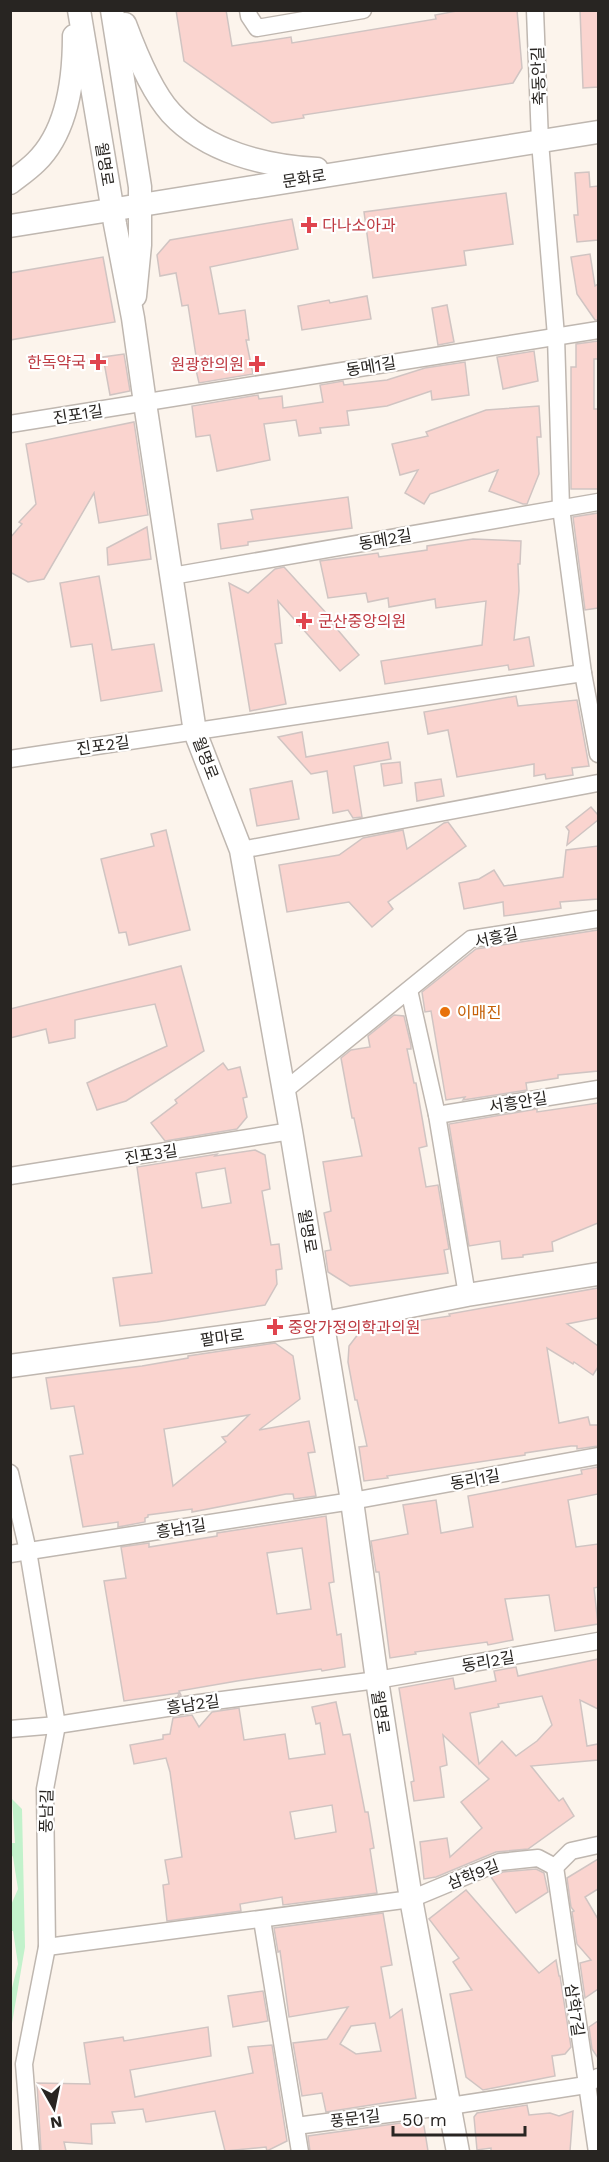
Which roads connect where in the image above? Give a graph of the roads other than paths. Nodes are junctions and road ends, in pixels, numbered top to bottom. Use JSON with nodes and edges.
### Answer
{"nodes":[{"id":1,"x":77,"y":10,"type":"edge"},
{"id":2,"x":112,"y":10,"type":"edge"},
{"id":3,"x":120,"y":10,"type":"edge"},
{"id":4,"x":248,"y":10,"type":"edge"},
{"id":5,"x":363,"y":10,"type":"edge"},
{"id":6,"x":535,"y":10,"type":"edge"},
{"id":7,"x":598,"y":132,"type":"edge"},
{"id":8,"x":540,"y":142,"type":"junction"},
{"id":9,"x":351,"y":171,"type":"junction"},
{"id":10,"x":10,"y":183,"type":"edge"},
{"id":11,"x":140,"y":205,"type":"junction"},
{"id":12,"x":113,"y":210,"type":"junction"},
{"id":13,"x":10,"y":226,"type":"edge"},
{"id":14,"x":134,"y":318,"type":"junction"},
{"id":15,"x":598,"y":330,"type":"edge"},
{"id":16,"x":556,"y":336,"type":"junction"},
{"id":17,"x":145,"y":403,"type":"junction"},
{"id":18,"x":10,"y":424,"type":"edge"},
{"id":19,"x":598,"y":502,"type":"edge"},
{"id":20,"x":561,"y":508,"type":"junction"},
{"id":21,"x":172,"y":576,"type":"junction"},
{"id":22,"x":583,"y":673,"type":"junction"},
{"id":23,"x":195,"y":732,"type":"junction"},
{"id":24,"x":598,"y":754,"type":"edge"},
{"id":25,"x":10,"y":759,"type":"edge"},
{"id":26,"x":598,"y":783,"type":"edge"},
{"id":27,"x":241,"y":850,"type":"junction"},
{"id":28,"x":598,"y":919,"type":"edge"},
{"id":29,"x":409,"y":990,"type":"junction"},
{"id":30,"x":598,"y":1089,"type":"edge"},
{"id":31,"x":284,"y":1091,"type":"junction"},
{"id":32,"x":437,"y":1115,"type":"junction"},
{"id":33,"x":291,"y":1131,"type":"junction"},
{"id":34,"x":10,"y":1176,"type":"edge"},
{"id":35,"x":598,"y":1274,"type":"edge"},
{"id":36,"x":467,"y":1295,"type":"junction"},
{"id":37,"x":324,"y":1323,"type":"junction"},
{"id":38,"x":10,"y":1365,"type":"edge"},
{"id":39,"x":598,"y":1456,"type":"edge"},
{"id":40,"x":10,"y":1473,"type":"edge"},
{"id":41,"x":352,"y":1501,"type":"junction"},
{"id":42,"x":28,"y":1551,"type":"junction"},
{"id":43,"x":10,"y":1554,"type":"edge"},
{"id":44,"x":598,"y":1641,"type":"edge"},
{"id":45,"x":377,"y":1680,"type":"junction"},
{"id":46,"x":57,"y":1725,"type":"junction"},
{"id":47,"x":10,"y":1729,"type":"edge"},
{"id":48,"x":598,"y":1845,"type":"edge"},
{"id":49,"x":555,"y":1867,"type":"junction"},
{"id":50,"x":411,"y":1899,"type":"junction"},
{"id":51,"x":262,"y":1920,"type":"junction"},
{"id":52,"x":47,"y":1947,"type":"junction"},
{"id":53,"x":17,"y":2063,"type":"edge"},
{"id":54,"x":592,"y":2081,"type":"edge"},
{"id":55,"x":450,"y":2106,"type":"junction"},
{"id":56,"x":296,"y":2126,"type":"junction"},
{"id":57,"x":295,"y":2150,"type":"edge"},
{"id":58,"x":31,"y":2151,"type":"edge"},
{"id":59,"x":458,"y":2151,"type":"edge"},
{"id":60,"x":597,"y":2151,"type":"edge"}],
"edges":[{"from":1,"to":10,"type":"street"},
{"from":1,"to":12,"type":"street","name":"월명로"},
{"from":2,"to":11,"type":"street","name":"월명로"},
{"from":3,"to":9,"type":"street"},
{"from":4,"to":5,"type":"street"},
{"from":6,"to":8,"type":"street","name":"축동안길"},
{"from":7,"to":8,"type":"street","name":"문화로"},
{"from":8,"to":9,"type":"street","name":"문화로"},
{"from":8,"to":16,"type":"street","name":"축동안길"},
{"from":9,"to":11,"type":"street","name":"문화로"},
{"from":11,"to":12,"type":"street","name":"문화로"},
{"from":11,"to":14,"type":"street","name":"월명로"},
{"from":12,"to":13,"type":"street","name":"문화로"},
{"from":12,"to":14,"type":"street","name":"월명로"},
{"from":14,"to":17,"type":"street","name":"월명로"},
{"from":15,"to":16,"type":"street","name":"동메1길"},
{"from":16,"to":17,"type":"street","name":"동메1길"},
{"from":16,"to":20,"type":"street","name":"축동안길"},
{"from":17,"to":18,"type":"street","name":"진포1길"},
{"from":17,"to":21,"type":"street","name":"월명로"},
{"from":19,"to":20,"type":"street","name":"동메2길"},
{"from":20,"to":21,"type":"street","name":"동메2길"},
{"from":20,"to":22,"type":"street","name":"축동안길"},
{"from":21,"to":23,"type":"street","name":"월명로"},
{"from":22,"to":23,"type":"street","name":"진포2길"},
{"from":22,"to":24,"type":"street","name":"축동안길"},
{"from":23,"to":25,"type":"street","name":"진포2길"},
{"from":23,"to":27,"type":"street","name":"월명로"},
{"from":26,"to":27,"type":"street"},
{"from":27,"to":31,"type":"street","name":"월명로"},
{"from":28,"to":29,"type":"street","name":"서흥길"},
{"from":29,"to":31,"type":"street","name":"서흥길"},
{"from":29,"to":32,"type":"street"},
{"from":30,"to":32,"type":"street","name":"서흥안길"},
{"from":31,"to":33,"type":"street","name":"월명로"},
{"from":32,"to":36,"type":"street"},
{"from":33,"to":34,"type":"street","name":"진포3길"},
{"from":33,"to":37,"type":"street","name":"월명로"},
{"from":35,"to":36,"type":"street","name":"팔마로"},
{"from":36,"to":37,"type":"street","name":"팔마로"},
{"from":37,"to":38,"type":"street","name":"팔마로"},
{"from":37,"to":41,"type":"street","name":"월명로"},
{"from":39,"to":41,"type":"street","name":"동리1길"},
{"from":40,"to":42,"type":"street","name":"풍남길"},
{"from":41,"to":42,"type":"street","name":"흥남1길"},
{"from":41,"to":45,"type":"street","name":"월명로"},
{"from":42,"to":43,"type":"street","name":"흥남1길"},
{"from":42,"to":46,"type":"street","name":"풍남길"},
{"from":44,"to":45,"type":"street","name":"동리2길"},
{"from":45,"to":46,"type":"street","name":"흥남2길"},
{"from":45,"to":50,"type":"street","name":"월명로"},
{"from":46,"to":47,"type":"street","name":"흥남2길"},
{"from":46,"to":52,"type":"street","name":"풍남길"},
{"from":48,"to":49,"type":"street"},
{"from":49,"to":50,"type":"street","name":"삼학9길"},
{"from":49,"to":54,"type":"street","name":"삼학7길"},
{"from":50,"to":51,"type":"street","name":"삼학9길"},
{"from":50,"to":55,"type":"street","name":"월명로"},
{"from":51,"to":52,"type":"street","name":"삼학9길"},
{"from":51,"to":56,"type":"street"},
{"from":52,"to":53,"type":"street","name":"풍남길"},
{"from":53,"to":58,"type":"street","name":"풍남길"},
{"from":54,"to":55,"type":"street","name":"풍문1길"},
{"from":54,"to":60,"type":"street","name":"삼학7길"},
{"from":55,"to":56,"type":"street","name":"풍문1길"},
{"from":55,"to":59,"type":"street","name":"월명로"},
{"from":56,"to":57,"type":"street"}]}
